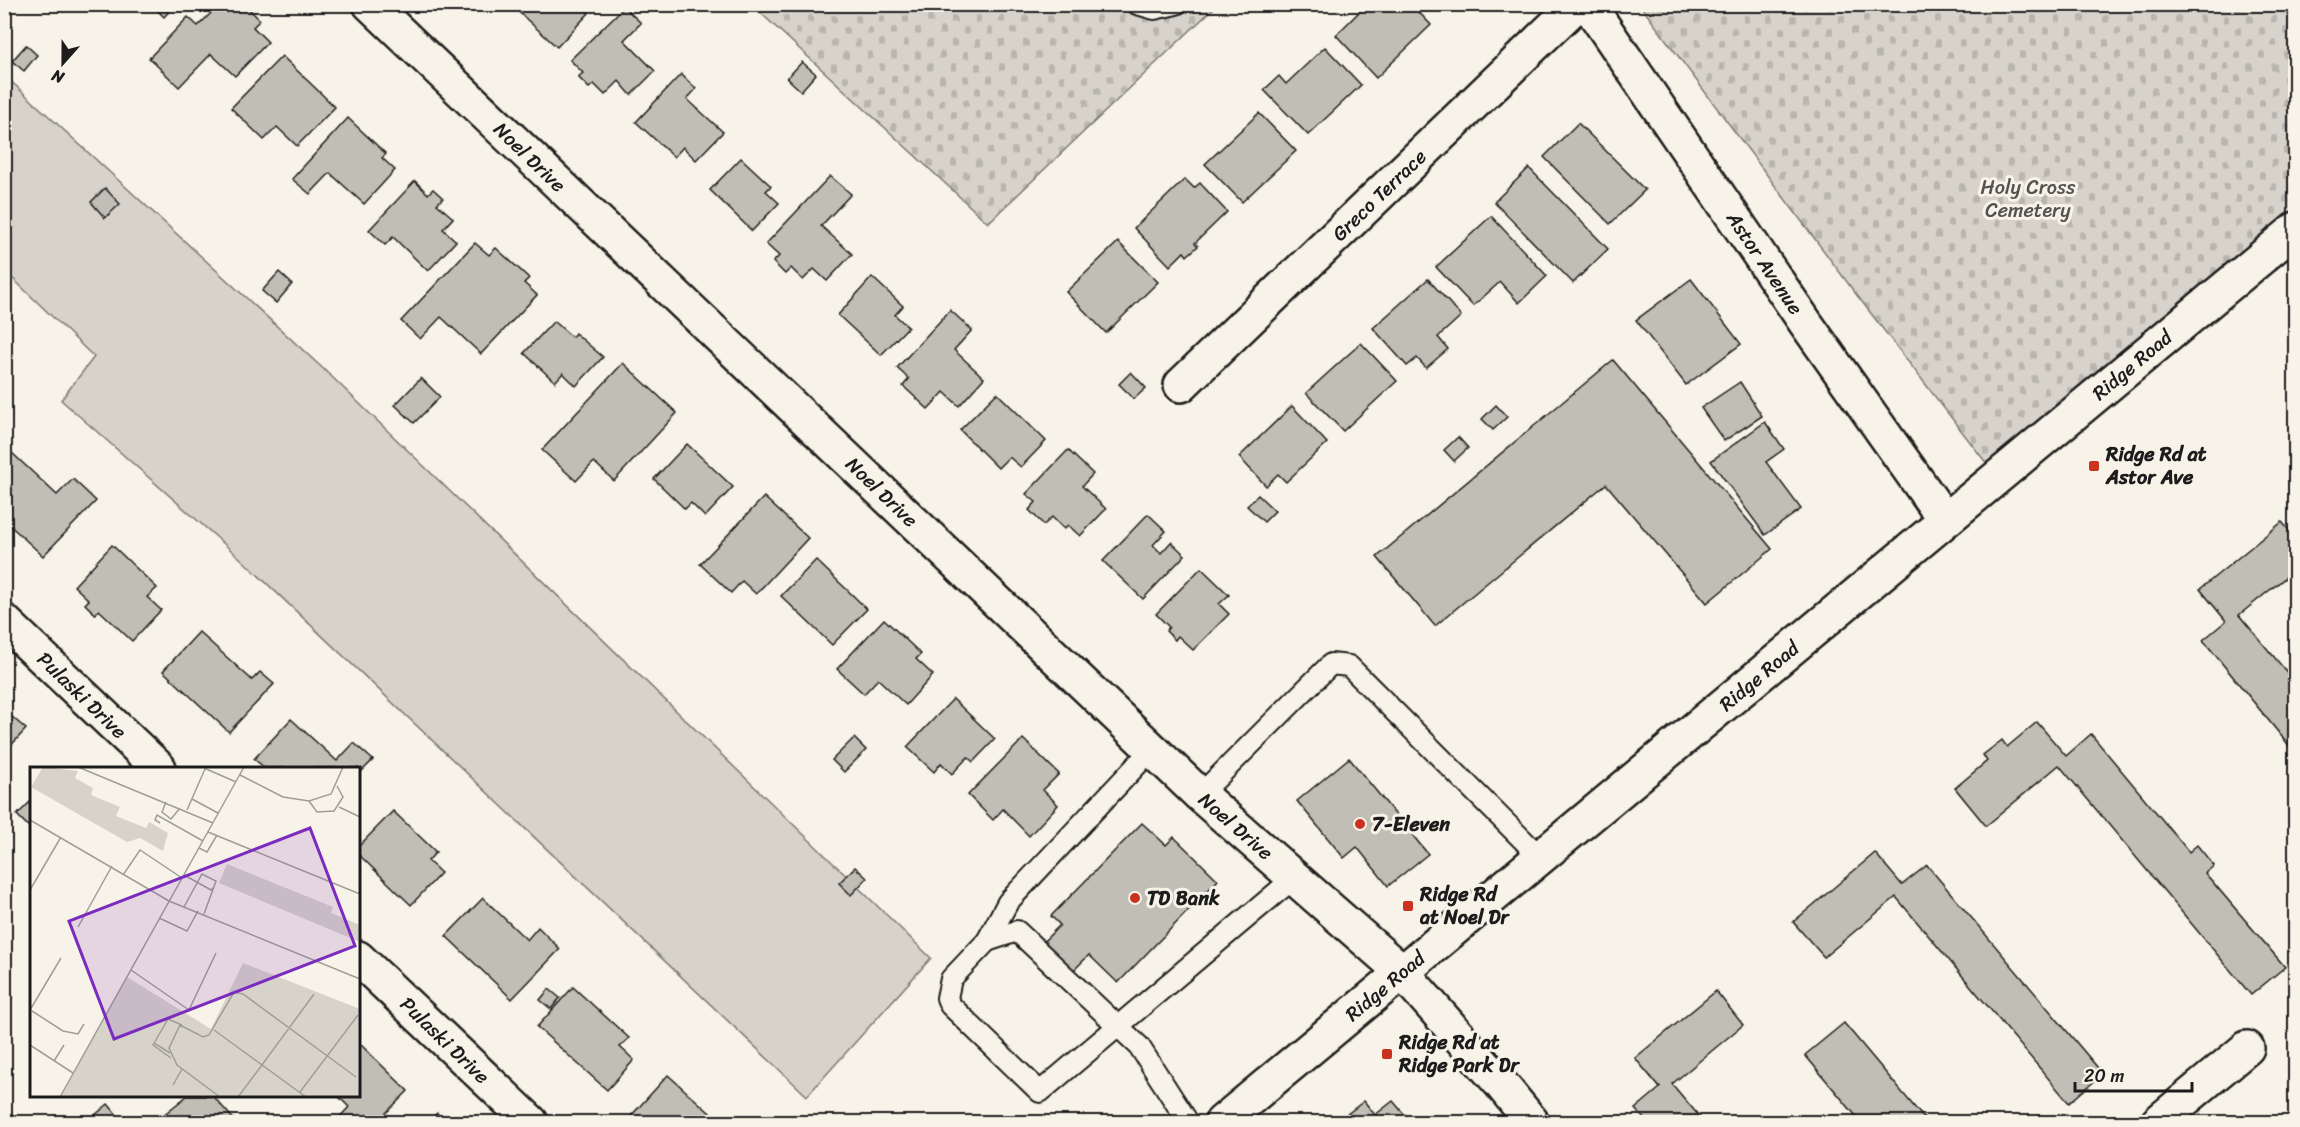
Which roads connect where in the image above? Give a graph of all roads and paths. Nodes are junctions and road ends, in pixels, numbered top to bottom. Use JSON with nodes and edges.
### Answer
{"nodes":[{"id":1,"x":370,"y":4,"type":"edge"},
{"id":2,"x":1137,"y":4,"type":"edge"},
{"id":3,"x":1176,"y":4,"type":"edge"},
{"id":4,"x":1577,"y":4,"type":"edge"},
{"id":5,"x":1588,"y":4,"type":"edge"},
{"id":6,"x":2295,"y":229,"type":"edge"},
{"id":7,"x":1181,"y":386,"type":"dead end"},
{"id":8,"x":1945,"y":520,"type":"junction"},
{"id":9,"x":4,"y":621,"type":"edge"},
{"id":10,"x":1152,"y":749,"type":"junction"},
{"id":11,"x":158,"y":767,"type":"edge"},
{"id":12,"x":1200,"y":795,"type":"junction"},
{"id":13,"x":1540,"y":857,"type":"junction"},
{"id":14,"x":1295,"y":877,"type":"junction"},
{"id":15,"x":1008,"y":902,"type":"junction"},
{"id":16,"x":1017,"y":931,"type":"junction"},
{"id":17,"x":987,"y":941,"type":"junction"},
{"id":18,"x":360,"y":960,"type":"edge"},
{"id":19,"x":1402,"y":972,"type":"junction"},
{"id":20,"x":1118,"y":1026,"type":"junction"},
{"id":21,"x":2247,"y":1048,"type":"dead end"},
{"id":22,"x":531,"y":1122,"type":"edge"},
{"id":23,"x":1188,"y":1122,"type":"edge"},
{"id":24,"x":1222,"y":1122,"type":"edge"},
{"id":25,"x":1532,"y":1122,"type":"edge"},
{"id":26,"x":2158,"y":1122,"type":"edge"}],
"edges":[{"from":1,"to":10,"type":"street","name":"Noel Drive"},
{"from":2,"to":3,"type":"lane"},
{"from":4,"to":7,"type":"street","name":"Greco Terrace"},
{"from":5,"to":8,"type":"street","name":"Astor Avenue"},
{"from":6,"to":8,"type":"street","name":"Ridge Road"},
{"from":8,"to":13,"type":"street","name":"Ridge Road"},
{"from":9,"to":11,"type":"street","name":"Pulaski Drive"},
{"from":10,"to":12,"type":"street","name":"Noel Drive"},
{"from":10,"to":15,"type":"lane"},
{"from":12,"to":13,"type":"lane"},
{"from":12,"to":14,"type":"street","name":"Noel Drive"},
{"from":13,"to":19,"type":"street","name":"Ridge Road"},
{"from":14,"to":19,"type":"street","name":"Noel Drive"},
{"from":14,"to":20,"type":"lane"},
{"from":15,"to":16,"type":"lane"},
{"from":15,"to":17,"type":"lane"},
{"from":16,"to":17,"type":"lane"},
{"from":16,"to":20,"type":"lane"},
{"from":17,"to":20,"type":"lane"},
{"from":18,"to":22,"type":"street","name":"Pulaski Drive"},
{"from":19,"to":24,"type":"street","name":"Ridge Road"},
{"from":19,"to":25,"type":"street","name":"Noel Drive"},
{"from":20,"to":23,"type":"lane"},
{"from":21,"to":26,"type":"street"}]}
